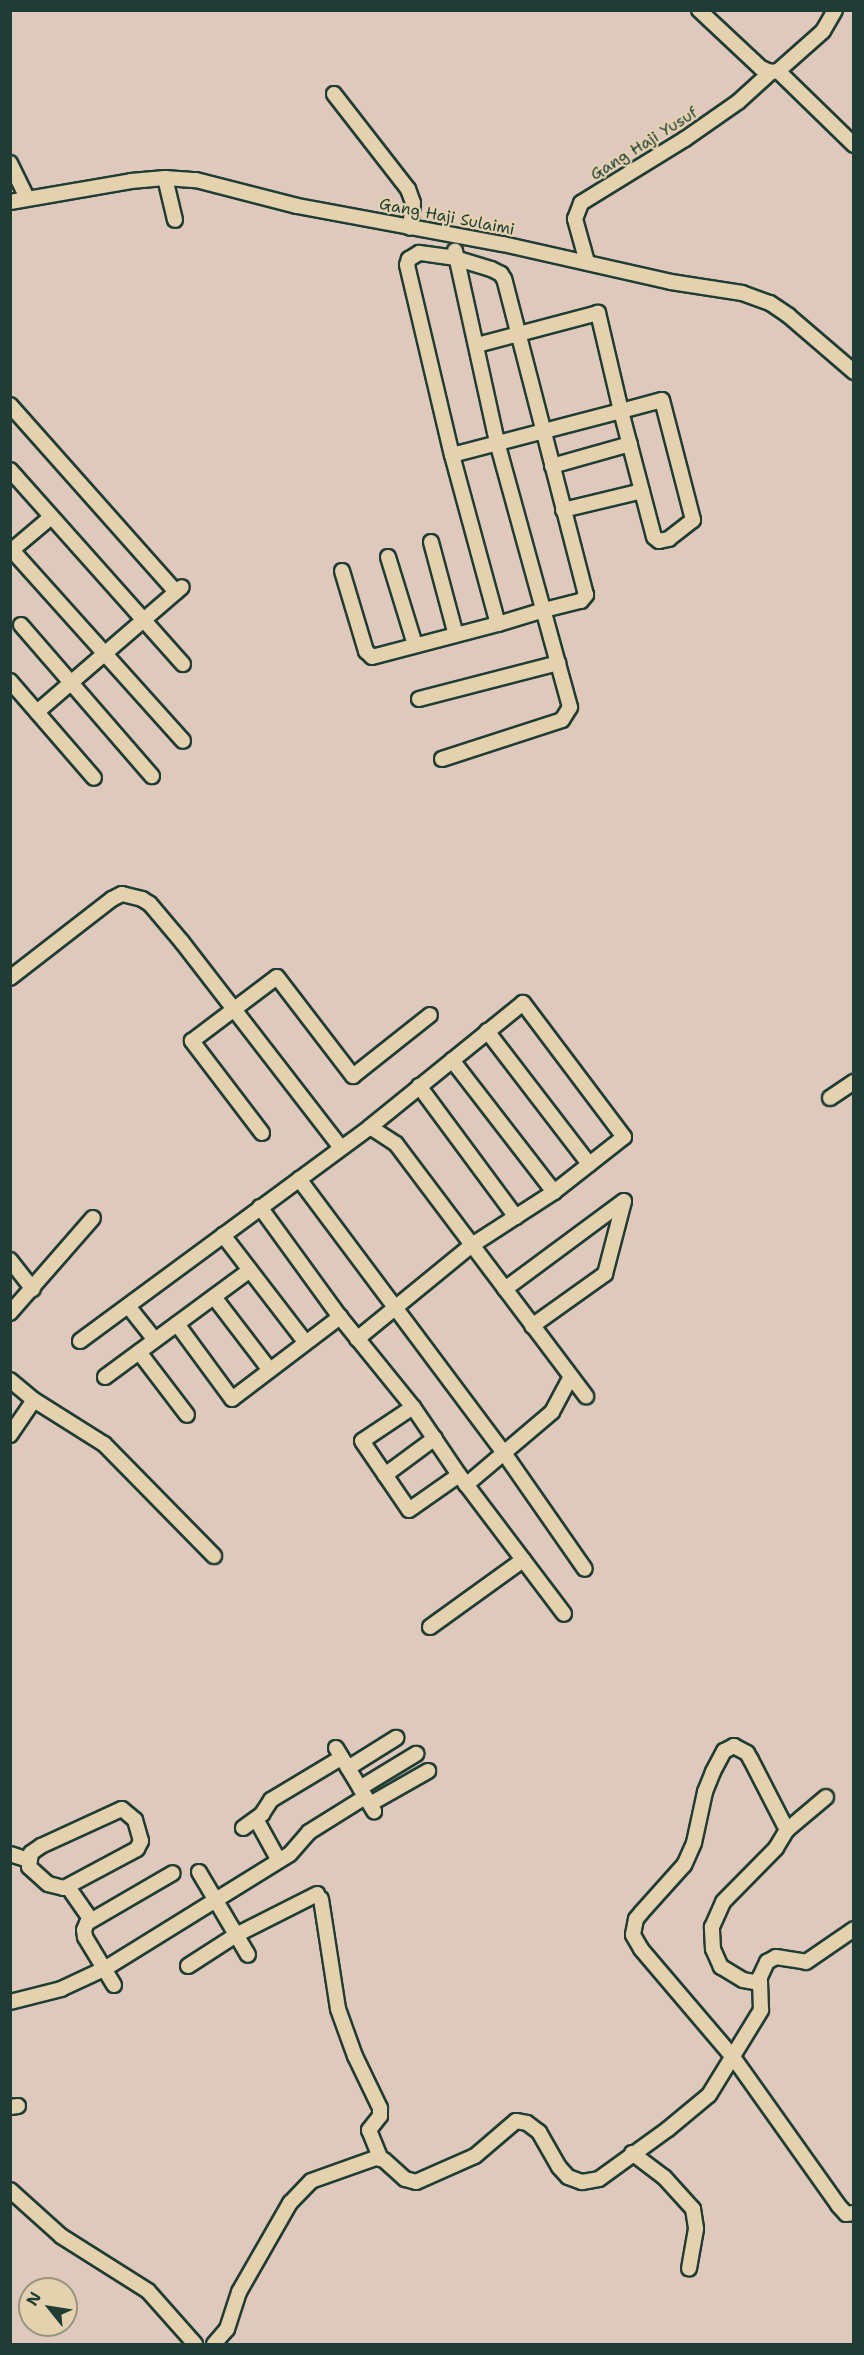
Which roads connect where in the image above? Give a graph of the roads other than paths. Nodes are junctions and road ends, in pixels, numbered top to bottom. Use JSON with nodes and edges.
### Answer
{"nodes":[{"id":1,"x":699,"y":10,"type":"edge"},
{"id":2,"x":836,"y":10,"type":"edge"},
{"id":3,"x":774,"y":71,"type":"junction"},
{"id":4,"x":334,"y":94,"type":"dead end"},
{"id":5,"x":854,"y":145,"type":"edge"},
{"id":6,"x":10,"y":163,"type":"edge"},
{"id":7,"x":165,"y":178,"type":"junction"},
{"id":8,"x":27,"y":198,"type":"junction"},
{"id":9,"x":10,"y":202,"type":"edge"},
{"id":10,"x":175,"y":220,"type":"dead end"},
{"id":11,"x":410,"y":228,"type":"junction"},
{"id":12,"x":453,"y":236,"type":"junction"},
{"id":13,"x":456,"y":258,"type":"junction"},
{"id":14,"x":587,"y":262,"type":"junction"},
{"id":15,"x":518,"y":334,"type":"junction"},
{"id":16,"x":477,"y":345,"type":"junction"},
{"id":17,"x":854,"y":372,"type":"edge"},
{"id":18,"x":10,"y":405,"type":"edge"},
{"id":19,"x":621,"y":411,"type":"junction"},
{"id":20,"x":543,"y":431,"type":"junction"},
{"id":21,"x":497,"y":442,"type":"junction"},
{"id":22,"x":630,"y":444,"type":"junction"},
{"id":23,"x":452,"y":455,"type":"junction"},
{"id":24,"x":552,"y":466,"type":"junction"},
{"id":25,"x":10,"y":470,"type":"edge"},
{"id":26,"x":642,"y":491,"type":"junction"},
{"id":27,"x":563,"y":510,"type":"junction"},
{"id":28,"x":51,"y":517,"type":"junction"},
{"id":29,"x":431,"y":542,"type":"dead end"},
{"id":30,"x":11,"y":549,"type":"edge"},
{"id":31,"x":388,"y":557,"type":"dead end"},
{"id":32,"x":342,"y":571,"type":"dead end"},
{"id":33,"x":544,"y":610,"type":"junction"},
{"id":34,"x":144,"y":619,"type":"junction"},
{"id":35,"x":498,"y":624,"type":"junction"},
{"id":36,"x":21,"y":625,"type":"dead end"},
{"id":37,"x":456,"y":635,"type":"junction"},
{"id":38,"x":415,"y":645,"type":"junction"},
{"id":39,"x":104,"y":653,"type":"junction"},
{"id":40,"x":558,"y":663,"type":"junction"},
{"id":41,"x":183,"y":664,"type":"dead end"},
{"id":42,"x":10,"y":681,"type":"edge"},
{"id":43,"x":71,"y":683,"type":"junction"},
{"id":44,"x":419,"y":699,"type":"dead end"},
{"id":45,"x":37,"y":712,"type":"junction"},
{"id":46,"x":183,"y":741,"type":"dead end"},
{"id":47,"x":442,"y":759,"type":"dead end"},
{"id":48,"x":152,"y":776,"type":"dead end"},
{"id":49,"x":94,"y":778,"type":"dead end"},
{"id":50,"x":10,"y":978,"type":"edge"},
{"id":51,"x":234,"y":1010,"type":"junction"},
{"id":52,"x":430,"y":1015,"type":"dead end"},
{"id":53,"x":486,"y":1031,"type":"junction"},
{"id":54,"x":452,"y":1060,"type":"junction"},
{"id":55,"x":854,"y":1082,"type":"edge"},
{"id":56,"x":419,"y":1086,"type":"junction"},
{"id":57,"x":831,"y":1098,"type":"dead end"},
{"id":58,"x":370,"y":1127,"type":"junction"},
{"id":59,"x":262,"y":1134,"type":"dead end"},
{"id":60,"x":341,"y":1148,"type":"junction"},
{"id":61,"x":589,"y":1164,"type":"junction"},
{"id":62,"x":300,"y":1179,"type":"junction"},
{"id":63,"x":554,"y":1192,"type":"junction"},
{"id":64,"x":260,"y":1208,"type":"junction"},
{"id":65,"x":516,"y":1217,"type":"junction"},
{"id":66,"x":93,"y":1218,"type":"dead end"},
{"id":67,"x":223,"y":1235,"type":"junction"},
{"id":68,"x":472,"y":1245,"type":"junction"},
{"id":69,"x":10,"y":1260,"type":"edge"},
{"id":70,"x":250,"y":1270,"type":"junction"},
{"id":71,"x":33,"y":1289,"type":"junction"},
{"id":72,"x":506,"y":1289,"type":"junction"},
{"id":73,"x":214,"y":1297,"type":"junction"},
{"id":74,"x":128,"y":1306,"type":"junction"},
{"id":75,"x":394,"y":1308,"type":"junction"},
{"id":76,"x":10,"y":1313,"type":"edge"},
{"id":77,"x":340,"y":1317,"type":"junction"},
{"id":78,"x":177,"y":1324,"type":"junction"},
{"id":79,"x":532,"y":1326,"type":"junction"},
{"id":80,"x":357,"y":1339,"type":"junction"},
{"id":81,"x":155,"y":1340,"type":"junction"},
{"id":82,"x":80,"y":1341,"type":"dead end"},
{"id":83,"x":304,"y":1342,"type":"junction"},
{"id":84,"x":139,"y":1352,"type":"junction"},
{"id":85,"x":269,"y":1369,"type":"junction"},
{"id":86,"x":105,"y":1377,"type":"dead end"},
{"id":87,"x":571,"y":1377,"type":"junction"},
{"id":88,"x":10,"y":1380,"type":"edge"},
{"id":89,"x":586,"y":1396,"type":"dead end"},
{"id":90,"x":34,"y":1400,"type":"junction"},
{"id":91,"x":412,"y":1407,"type":"junction"},
{"id":92,"x":187,"y":1415,"type":"dead end"},
{"id":93,"x":10,"y":1435,"type":"edge"},
{"id":94,"x":435,"y":1438,"type":"junction"},
{"id":95,"x":504,"y":1454,"type":"junction"},
{"id":96,"x":385,"y":1475,"type":"junction"},
{"id":97,"x":462,"y":1480,"type":"junction"},
{"id":98,"x":214,"y":1556,"type":"dead end"},
{"id":99,"x":523,"y":1560,"type":"junction"},
{"id":100,"x":585,"y":1569,"type":"dead end"},
{"id":101,"x":564,"y":1614,"type":"dead end"},
{"id":102,"x":430,"y":1627,"type":"dead end"},
{"id":103,"x":396,"y":1738,"type":"dead end"},
{"id":104,"x":416,"y":1754,"type":"dead end"},
{"id":105,"x":342,"y":1758,"type":"junction"},
{"id":106,"x":428,"y":1771,"type":"dead end"},
{"id":107,"x":826,"y":1797,"type":"dead end"},
{"id":108,"x":367,"y":1800,"type":"junction"},
{"id":109,"x":256,"y":1819,"type":"junction"},
{"id":110,"x":243,"y":1828,"type":"dead end"},
{"id":111,"x":787,"y":1830,"type":"junction"},
{"id":112,"x":10,"y":1854,"type":"edge"},
{"id":113,"x":278,"y":1859,"type":"junction"},
{"id":114,"x":28,"y":1860,"type":"junction"},
{"id":115,"x":199,"y":1872,"type":"dead end"},
{"id":116,"x":173,"y":1874,"type":"dead end"},
{"id":117,"x":68,"y":1887,"type":"junction"},
{"id":118,"x":216,"y":1900,"type":"junction"},
{"id":119,"x":90,"y":1919,"type":"junction"},
{"id":120,"x":854,"y":1929,"type":"edge"},
{"id":121,"x":236,"y":1935,"type":"junction"},
{"id":122,"x":248,"y":1955,"type":"dead end"},
{"id":123,"x":188,"y":1966,"type":"dead end"},
{"id":124,"x":106,"y":1968,"type":"junction"},
{"id":125,"x":760,"y":1983,"type":"junction"},
{"id":126,"x":114,"y":1985,"type":"dead end"},
{"id":127,"x":10,"y":2002,"type":"edge"},
{"id":128,"x":733,"y":2057,"type":"junction"},
{"id":129,"x":632,"y":2154,"type":"junction"},
{"id":130,"x":381,"y":2159,"type":"junction"},
{"id":131,"x":10,"y":2190,"type":"edge"},
{"id":132,"x":854,"y":2213,"type":"edge"},
{"id":133,"x":689,"y":2268,"type":"dead end"},
{"id":134,"x":195,"y":2344,"type":"edge"},
{"id":135,"x":214,"y":2344,"type":"edge"}],
"edges":[{"from":1,"to":3,"type":"street"},
{"from":2,"to":3,"type":"street","name":"Gang Haji Yusuf"},
{"from":3,"to":5,"type":"street"},
{"from":3,"to":14,"type":"street","name":"Gang Haji Yusuf"},
{"from":4,"to":11,"type":"street"},
{"from":6,"to":8,"type":"street"},
{"from":7,"to":8,"type":"street","name":"Gang Haji Sulaimi"},
{"from":7,"to":10,"type":"street"},
{"from":7,"to":11,"type":"street","name":"Gang Haji Sulaimi"},
{"from":8,"to":9,"type":"street","name":"Gang Haji Sulaimi"},
{"from":11,"to":12,"type":"street","name":"Gang Haji Sulaimi"},
{"from":12,"to":13,"type":"street"},
{"from":12,"to":14,"type":"street","name":"Gang Haji Sulaimi"},
{"from":13,"to":15,"type":"street"},
{"from":13,"to":16,"type":"street"},
{"from":13,"to":23,"type":"street"},
{"from":14,"to":17,"type":"street","name":"Gang Haji Sulaimi"},
{"from":15,"to":16,"type":"street"},
{"from":15,"to":19,"type":"street"},
{"from":15,"to":20,"type":"street"},
{"from":16,"to":21,"type":"street"},
{"from":18,"to":34,"type":"street"},
{"from":19,"to":20,"type":"street"},
{"from":19,"to":22,"type":"street"},
{"from":19,"to":26,"type":"street"},
{"from":20,"to":21,"type":"street"},
{"from":20,"to":24,"type":"street"},
{"from":21,"to":23,"type":"street"},
{"from":21,"to":33,"type":"street"},
{"from":22,"to":24,"type":"street"},
{"from":22,"to":26,"type":"street"},
{"from":23,"to":35,"type":"street"},
{"from":24,"to":27,"type":"street"},
{"from":25,"to":28,"type":"street"},
{"from":26,"to":27,"type":"street"},
{"from":27,"to":33,"type":"street"},
{"from":28,"to":30,"type":"street"},
{"from":28,"to":34,"type":"street"},
{"from":29,"to":37,"type":"street"},
{"from":30,"to":39,"type":"street"},
{"from":31,"to":38,"type":"street"},
{"from":32,"to":38,"type":"street"},
{"from":33,"to":35,"type":"street"},
{"from":33,"to":40,"type":"street"},
{"from":34,"to":39,"type":"street"},
{"from":34,"to":41,"type":"street"},
{"from":35,"to":37,"type":"street"},
{"from":36,"to":43,"type":"street"},
{"from":37,"to":38,"type":"street"},
{"from":39,"to":43,"type":"street"},
{"from":39,"to":46,"type":"street"},
{"from":40,"to":44,"type":"street"},
{"from":40,"to":47,"type":"street"},
{"from":42,"to":45,"type":"street"},
{"from":43,"to":45,"type":"street"},
{"from":43,"to":48,"type":"street"},
{"from":45,"to":49,"type":"street"},
{"from":50,"to":51,"type":"street"},
{"from":51,"to":52,"type":"street"},
{"from":51,"to":59,"type":"street"},
{"from":51,"to":60,"type":"street"},
{"from":53,"to":54,"type":"street"},
{"from":53,"to":61,"type":"street"},
{"from":53,"to":61,"type":"street"},
{"from":54,"to":56,"type":"street"},
{"from":54,"to":63,"type":"street"},
{"from":55,"to":57,"type":"street"},
{"from":56,"to":58,"type":"street"},
{"from":56,"to":65,"type":"street"},
{"from":58,"to":60,"type":"street"},
{"from":58,"to":68,"type":"street"},
{"from":60,"to":62,"type":"street"},
{"from":61,"to":63,"type":"street"},
{"from":62,"to":64,"type":"street"},
{"from":62,"to":75,"type":"street"},
{"from":63,"to":65,"type":"street"},
{"from":64,"to":67,"type":"street"},
{"from":64,"to":77,"type":"street"},
{"from":65,"to":68,"type":"street"},
{"from":66,"to":71,"type":"street"},
{"from":67,"to":70,"type":"street"},
{"from":67,"to":74,"type":"street"},
{"from":68,"to":72,"type":"street"},
{"from":68,"to":75,"type":"street"},
{"from":69,"to":71,"type":"street"},
{"from":70,"to":73,"type":"street"},
{"from":70,"to":83,"type":"street"},
{"from":71,"to":76,"type":"street"},
{"from":72,"to":79,"type":"street"},
{"from":72,"to":79,"type":"street"},
{"from":73,"to":78,"type":"street"},
{"from":73,"to":85,"type":"street"},
{"from":74,"to":81,"type":"street"},
{"from":74,"to":82,"type":"street"},
{"from":75,"to":80,"type":"street"},
{"from":75,"to":95,"type":"street"},
{"from":77,"to":80,"type":"street"},
{"from":77,"to":83,"type":"street"},
{"from":78,"to":81,"type":"street"},
{"from":78,"to":85,"type":"street"},
{"from":79,"to":87,"type":"street"},
{"from":80,"to":91,"type":"street"},
{"from":81,"to":84,"type":"street"},
{"from":83,"to":85,"type":"street"},
{"from":84,"to":86,"type":"street"},
{"from":84,"to":92,"type":"street"},
{"from":87,"to":89,"type":"street"},
{"from":87,"to":95,"type":"street"},
{"from":88,"to":90,"type":"street"},
{"from":90,"to":93,"type":"street"},
{"from":90,"to":98,"type":"street"},
{"from":91,"to":94,"type":"street"},
{"from":91,"to":96,"type":"street"},
{"from":94,"to":96,"type":"street"},
{"from":94,"to":97,"type":"street"},
{"from":95,"to":97,"type":"street"},
{"from":95,"to":100,"type":"street"},
{"from":96,"to":97,"type":"street"},
{"from":97,"to":99,"type":"street"},
{"from":99,"to":101,"type":"street"},
{"from":99,"to":102,"type":"street"},
{"from":103,"to":105,"type":"street"},
{"from":104,"to":108,"type":"street"},
{"from":105,"to":108,"type":"street"},
{"from":105,"to":109,"type":"street"},
{"from":106,"to":108,"type":"street"},
{"from":107,"to":111,"type":"street"},
{"from":108,"to":113,"type":"street"},
{"from":109,"to":110,"type":"street"},
{"from":109,"to":113,"type":"street"},
{"from":111,"to":125,"type":"street"},
{"from":111,"to":128,"type":"street"},
{"from":112,"to":114,"type":"street"},
{"from":113,"to":118,"type":"street"},
{"from":114,"to":117,"type":"street"},
{"from":114,"to":117,"type":"street"},
{"from":115,"to":118,"type":"street"},
{"from":116,"to":119,"type":"street"},
{"from":117,"to":119,"type":"street"},
{"from":118,"to":121,"type":"street"},
{"from":118,"to":124,"type":"street"},
{"from":119,"to":124,"type":"street"},
{"from":120,"to":125,"type":"street"},
{"from":121,"to":122,"type":"street"},
{"from":121,"to":123,"type":"street"},
{"from":121,"to":130,"type":"street"},
{"from":124,"to":126,"type":"street"},
{"from":124,"to":127,"type":"street"},
{"from":125,"to":128,"type":"street"},
{"from":128,"to":129,"type":"street"},
{"from":128,"to":132,"type":"street"},
{"from":129,"to":130,"type":"street"},
{"from":129,"to":133,"type":"street"},
{"from":130,"to":135,"type":"street"},
{"from":131,"to":134,"type":"street"}]}
